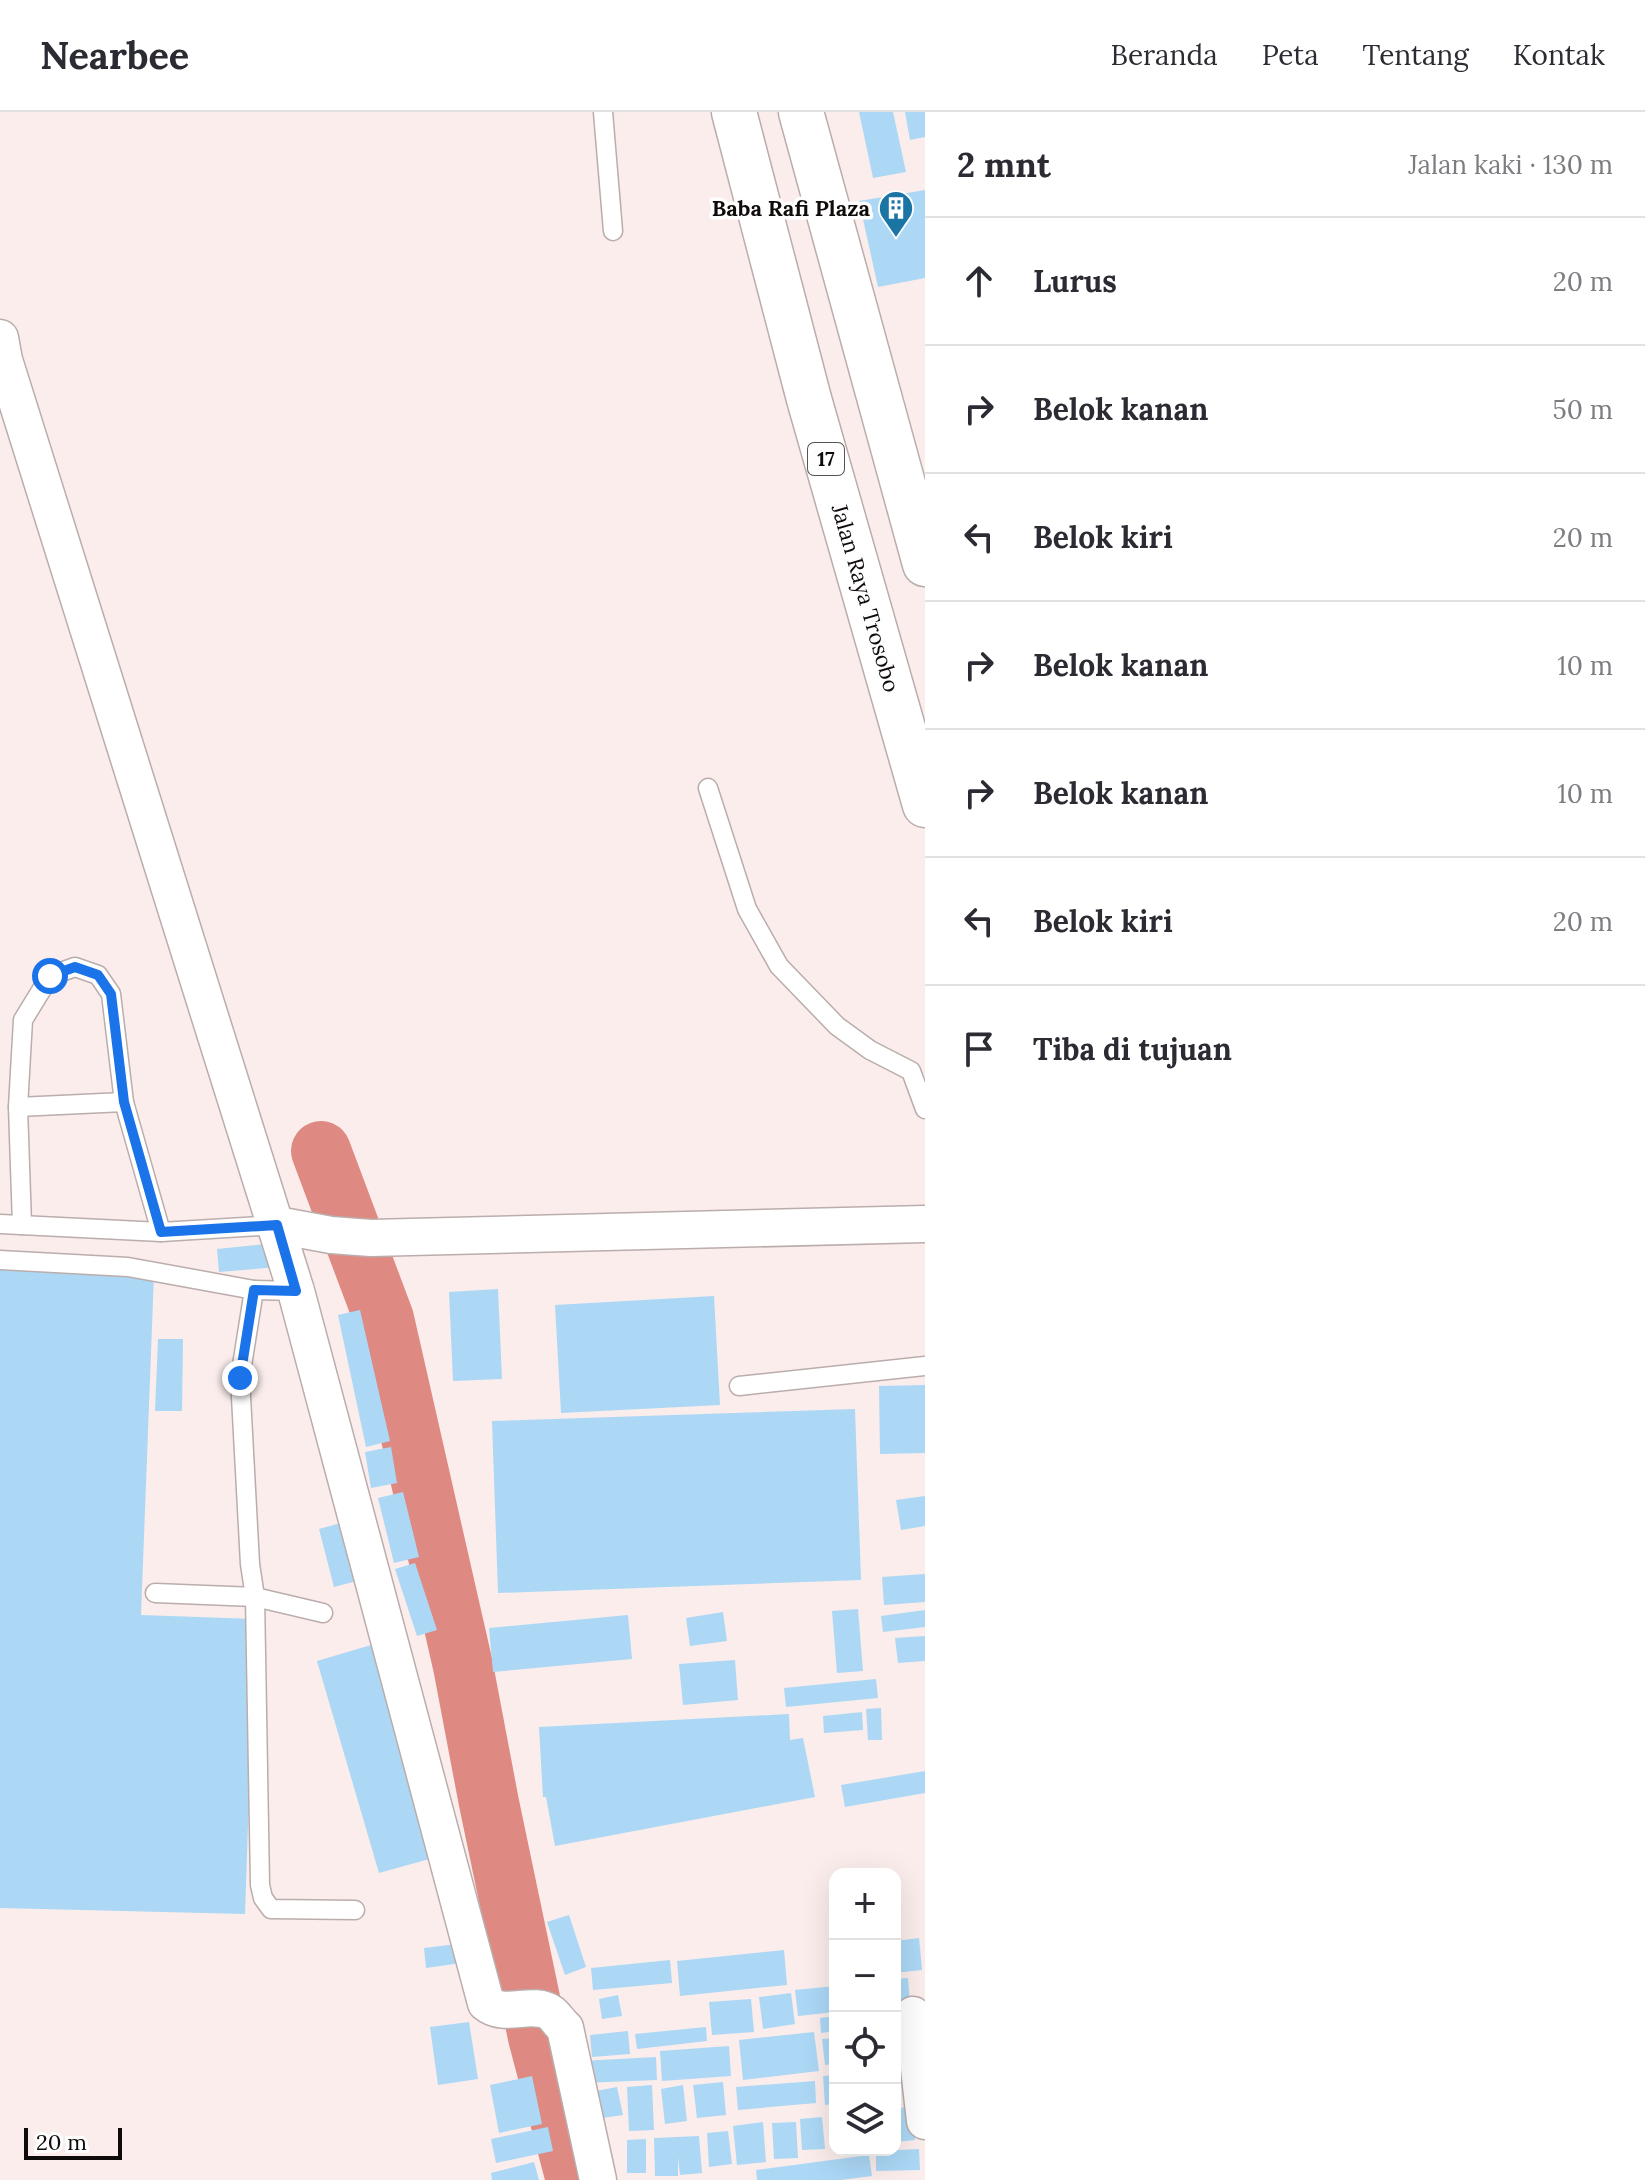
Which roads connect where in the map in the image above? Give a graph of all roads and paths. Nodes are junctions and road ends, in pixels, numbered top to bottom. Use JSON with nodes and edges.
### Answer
{"nodes":[{"id":1,"x":603,"y":112,"type":"edge"},
{"id":2,"x":734,"y":112,"type":"edge"},
{"id":3,"x":801,"y":112,"type":"edge"},
{"id":4,"x":613,"y":231,"type":"dead end"},
{"id":5,"x":859,"y":324,"type":"junction"},
{"id":6,"x":794,"y":344,"type":"junction"},
{"id":7,"x":1,"y":353,"type":"edge"},
{"id":8,"x":873,"y":380,"type":"junction"},
{"id":9,"x":809,"y":399,"type":"junction"},
{"id":10,"x":925,"y":564,"type":"edge"},
{"id":11,"x":708,"y":788,"type":"dead end"},
{"id":12,"x":925,"y":805,"type":"edge"},
{"id":13,"x":918,"y":1069,"type":"edge"},
{"id":14,"x":124,"y":1102,"type":"junction"},
{"id":15,"x":18,"y":1107,"type":"junction"},
{"id":16,"x":925,"y":1109,"type":"edge"},
{"id":17,"x":0,"y":1224,"type":"edge"},
{"id":18,"x":925,"y":1224,"type":"edge"},
{"id":19,"x":22,"y":1225,"type":"junction"},
{"id":20,"x":277,"y":1225,"type":"junction"},
{"id":21,"x":161,"y":1232,"type":"junction"},
{"id":22,"x":0,"y":1260,"type":"edge"},
{"id":23,"x":254,"y":1290,"type":"junction"},
{"id":24,"x":296,"y":1291,"type":"junction"},
{"id":25,"x":925,"y":1366,"type":"edge"},
{"id":26,"x":739,"y":1386,"type":"dead end"},
{"id":27,"x":155,"y":1593,"type":"dead end"},
{"id":28,"x":255,"y":1597,"type":"junction"},
{"id":29,"x":323,"y":1613,"type":"dead end"},
{"id":30,"x":355,"y":1910,"type":"dead end"},
{"id":31,"x":913,"y":2015,"type":"dead end"},
{"id":32,"x":925,"y":2121,"type":"edge"},
{"id":33,"x":598,"y":2180,"type":"edge"}],
"edges":[{"from":1,"to":4,"type":"lane"},
{"from":2,"to":6,"type":"highway","name":"Jalan Raya Trosobo","number":"17"},
{"from":3,"to":5,"type":"highway"},
{"from":5,"to":6,"type":"highway"},
{"from":5,"to":8,"type":"highway"},
{"from":6,"to":9,"type":"highway","name":"Jalan Raya Trosobo","number":"17"},
{"from":7,"to":20,"type":"street"},
{"from":8,"to":9,"type":"highway"},
{"from":8,"to":10,"type":"highway"},
{"from":9,"to":12,"type":"highway","name":"Jalan Raya Trosobo","number":"17"},
{"from":11,"to":13,"type":"lane"},
{"from":13,"to":16,"type":"lane"},
{"from":14,"to":15,"type":"lane"},
{"from":14,"to":15,"type":"lane"},
{"from":14,"to":21,"type":"lane"},
{"from":15,"to":19,"type":"lane"},
{"from":17,"to":19,"type":"lane"},
{"from":18,"to":20,"type":"street"},
{"from":19,"to":21,"type":"lane"},
{"from":20,"to":21,"type":"lane"},
{"from":20,"to":24,"type":"street"},
{"from":22,"to":23,"type":"lane"},
{"from":23,"to":24,"type":"lane"},
{"from":23,"to":28,"type":"lane"},
{"from":24,"to":33,"type":"street"},
{"from":25,"to":26,"type":"lane"},
{"from":27,"to":28,"type":"lane"},
{"from":28,"to":29,"type":"lane"},
{"from":28,"to":30,"type":"lane"},
{"from":31,"to":32,"type":"street"}]}
